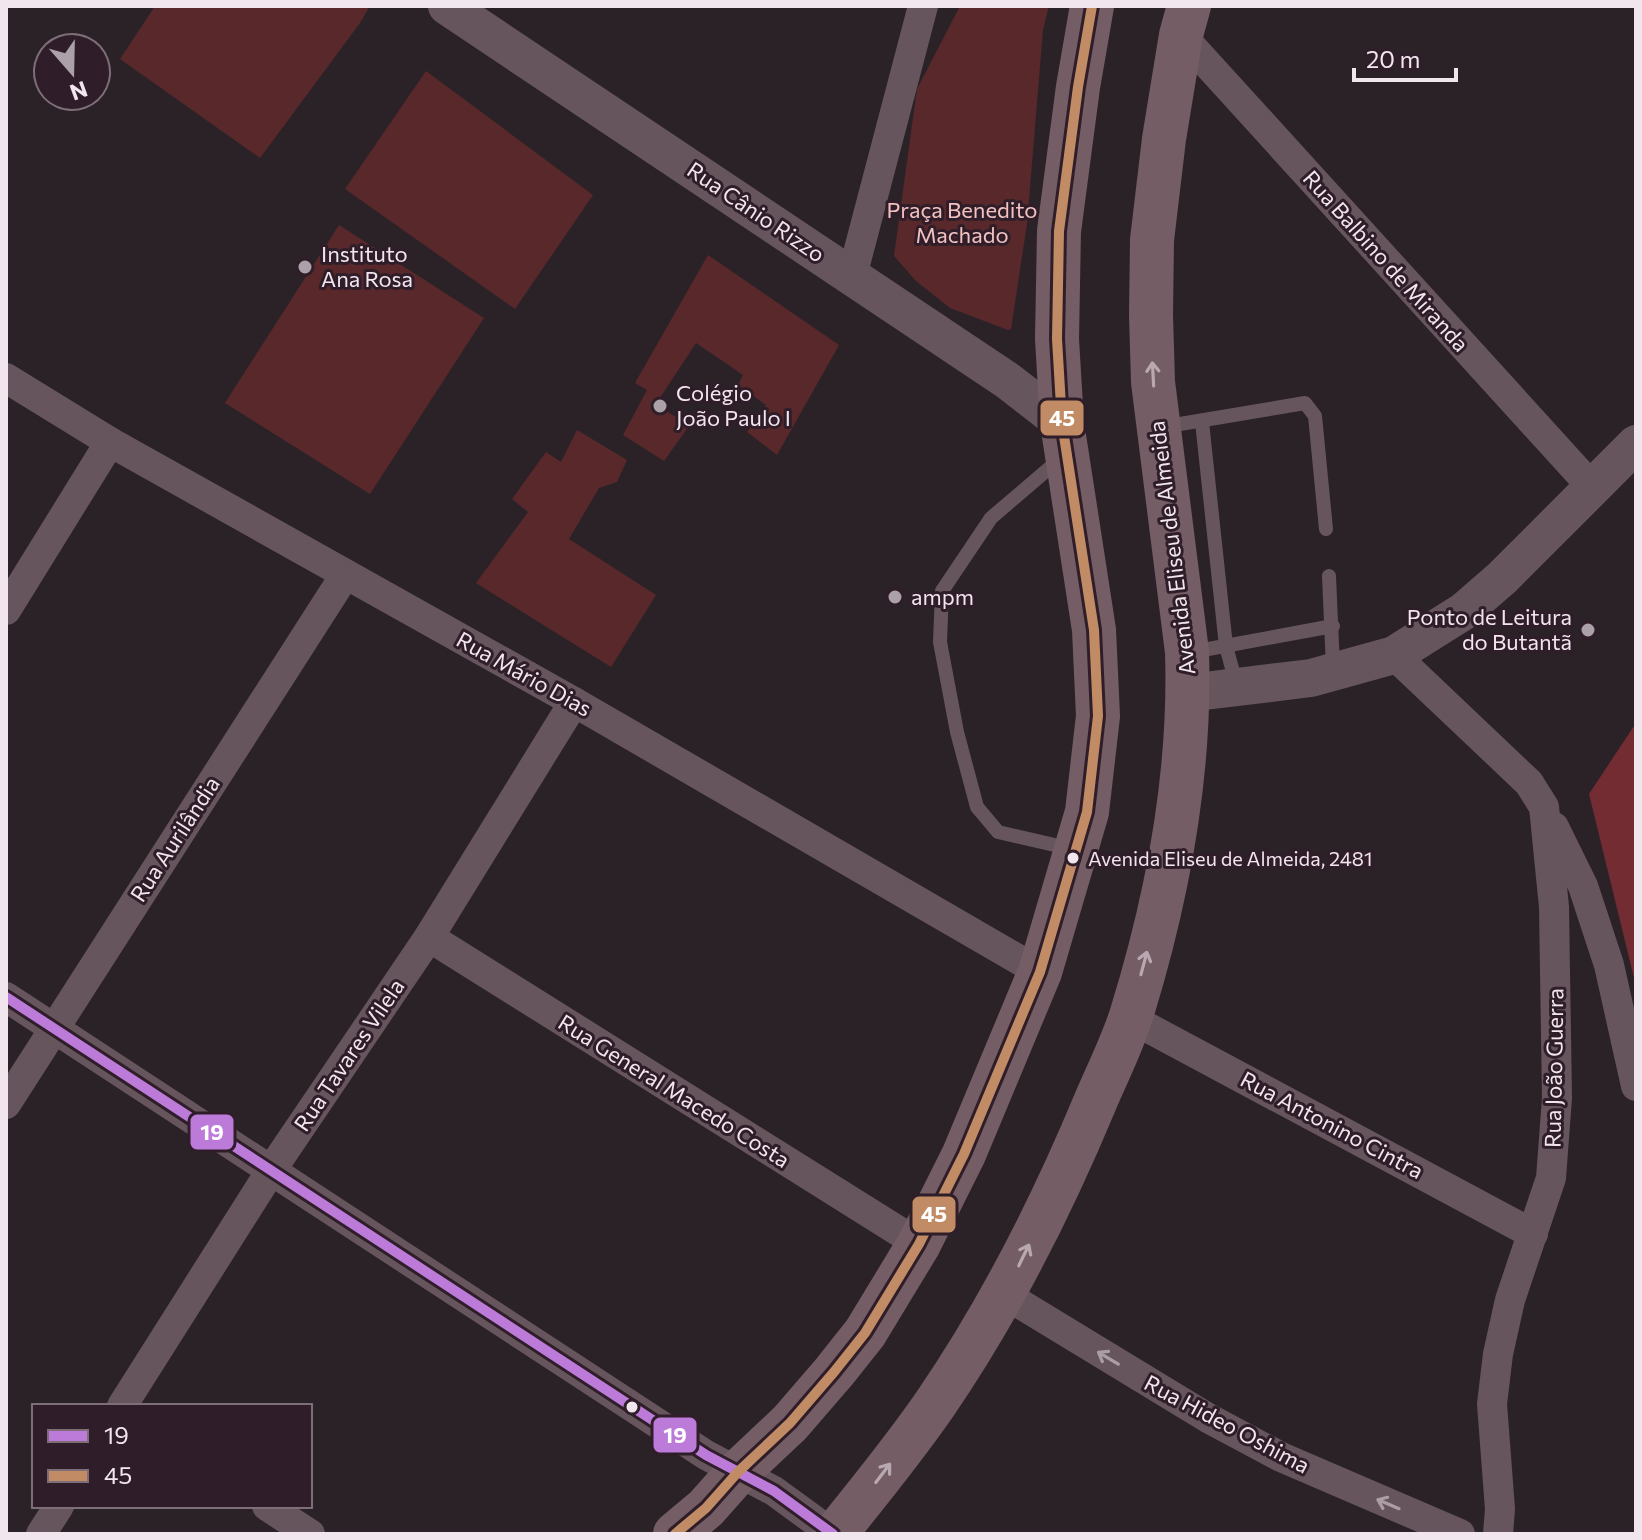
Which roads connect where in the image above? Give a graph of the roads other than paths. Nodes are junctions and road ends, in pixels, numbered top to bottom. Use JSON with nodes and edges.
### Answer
{"nodes":[{"id":1,"x":447,"y":6,"type":"edge"},
{"id":2,"x":923,"y":6,"type":"edge"},
{"id":3,"x":1092,"y":6,"type":"edge"},
{"id":4,"x":1185,"y":21,"type":"edge"},
{"id":5,"x":852,"y":276,"type":"junction"},
{"id":6,"x":6,"y":378,"type":"edge"},
{"id":7,"x":1202,"y":422,"type":"junction"},
{"id":8,"x":1158,"y":427,"type":"junction"},
{"id":9,"x":1064,"y":438,"type":"junction"},
{"id":10,"x":110,"y":442,"type":"junction"},
{"id":11,"x":1636,"y":444,"type":"edge"},
{"id":12,"x":1592,"y":487,"type":"junction"},
{"id":13,"x":1326,"y":529,"type":"dead end"},
{"id":14,"x":345,"y":575,"type":"junction"},
{"id":15,"x":1329,"y":576,"type":"dead end"},
{"id":16,"x":6,"y":610,"type":"edge"},
{"id":17,"x":1333,"y":626,"type":"junction"},
{"id":18,"x":1394,"y":655,"type":"junction"},
{"id":19,"x":1201,"y":664,"type":"junction"},
{"id":20,"x":1333,"y":672,"type":"junction"},
{"id":21,"x":574,"y":702,"type":"junction"},
{"id":22,"x":1544,"y":807,"type":"junction"},
{"id":23,"x":1076,"y":850,"type":"junction"},
{"id":24,"x":429,"y":937,"type":"junction"},
{"id":25,"x":1040,"y":972,"type":"junction"},
{"id":26,"x":6,"y":997,"type":"edge"},
{"id":27,"x":1130,"y":1018,"type":"junction"},
{"id":28,"x":55,"y":1027,"type":"junction"},
{"id":29,"x":1636,"y":1086,"type":"edge"},
{"id":30,"x":6,"y":1104,"type":"edge"},
{"id":31,"x":272,"y":1169,"type":"junction"},
{"id":32,"x":1533,"y":1234,"type":"junction"},
{"id":33,"x":919,"y":1244,"type":"junction"},
{"id":34,"x":1004,"y":1294,"type":"junction"},
{"id":35,"x":123,"y":1404,"type":"edge"},
{"id":36,"x":738,"y":1472,"type":"junction"},
{"id":37,"x":58,"y":1508,"type":"edge"},
{"id":38,"x":270,"y":1508,"type":"edge"},
{"id":39,"x":41,"y":1534,"type":"edge"},
{"id":40,"x":310,"y":1534,"type":"edge"},
{"id":41,"x":675,"y":1534,"type":"edge"},
{"id":42,"x":834,"y":1534,"type":"edge"},
{"id":43,"x":1460,"y":1534,"type":"edge"},
{"id":44,"x":1498,"y":1534,"type":"edge"}],
"edges":[{"from":1,"to":5,"type":"street","name":"Rua Cânio Rizzo"},
{"from":2,"to":5,"type":"street"},
{"from":3,"to":9,"type":"main road"},
{"from":8,"to":4,"type":"main road","name":"Avenida Eliseu de Almeida","one_way":true},
{"from":4,"to":12,"type":"street","name":"Rua Balbino de Miranda"},
{"from":5,"to":9,"type":"street","name":"Rua Cânio Rizzo"},
{"from":6,"to":10,"type":"street","name":"Rua Mário Dias"},
{"from":7,"to":8,"type":"lane"},
{"from":7,"to":13,"type":"lane"},
{"from":7,"to":19,"type":"lane"},
{"from":8,"to":19,"type":"main road","name":"Avenida Eliseu de Almeida"},
{"from":9,"to":23,"type":"main road"},
{"from":9,"to":23,"type":"lane"},
{"from":10,"to":14,"type":"street","name":"Rua Mário Dias"},
{"from":10,"to":16,"type":"street"},
{"from":11,"to":12,"type":"street"},
{"from":12,"to":18,"type":"street"},
{"from":14,"to":21,"type":"street","name":"Rua Mário Dias"},
{"from":14,"to":28,"type":"street","name":"Rua Aurilândia"},
{"from":15,"to":17,"type":"lane"},
{"from":17,"to":19,"type":"lane"},
{"from":17,"to":20,"type":"lane"},
{"from":18,"to":20,"type":"street"},
{"from":18,"to":22,"type":"street"},
{"from":19,"to":20,"type":"street"},
{"from":27,"to":19,"type":"main road","name":"Avenida Eliseu de Almeida","one_way":true},
{"from":21,"to":24,"type":"street","name":"Rua Tavares Vilela"},
{"from":21,"to":25,"type":"street","name":"Rua Mário Dias"},
{"from":22,"to":29,"type":"street"},
{"from":22,"to":32,"type":"street","name":"Rua João Guerra"},
{"from":23,"to":25,"type":"main road"},
{"from":24,"to":31,"type":"street","name":"Rua Tavares Vilela"},
{"from":24,"to":33,"type":"street","name":"Rua General Macedo Costa"},
{"from":25,"to":33,"type":"main road"},
{"from":26,"to":28,"type":"street"},
{"from":27,"to":32,"type":"street","name":"Rua Antonino Cintra"},
{"from":34,"to":27,"type":"main road","name":"Avenida Eliseu de Almeida","one_way":true},
{"from":28,"to":30,"type":"street","name":"Rua Aurilândia"},
{"from":28,"to":31,"type":"street"},
{"from":31,"to":35,"type":"street","name":"Rua Tavares Vilela"},
{"from":31,"to":36,"type":"street"},
{"from":32,"to":44,"type":"street","name":"Rua João Guerra"},
{"from":33,"to":36,"type":"main road"},
{"from":42,"to":34,"type":"main road","name":"Avenida Eliseu de Almeida","one_way":true},
{"from":43,"to":34,"type":"street","name":"Rua Hideo Oshima","one_way":true},
{"from":36,"to":41,"type":"main road"},
{"from":36,"to":42,"type":"street"},
{"from":37,"to":39,"type":"street"},
{"from":38,"to":40,"type":"street"}]}
